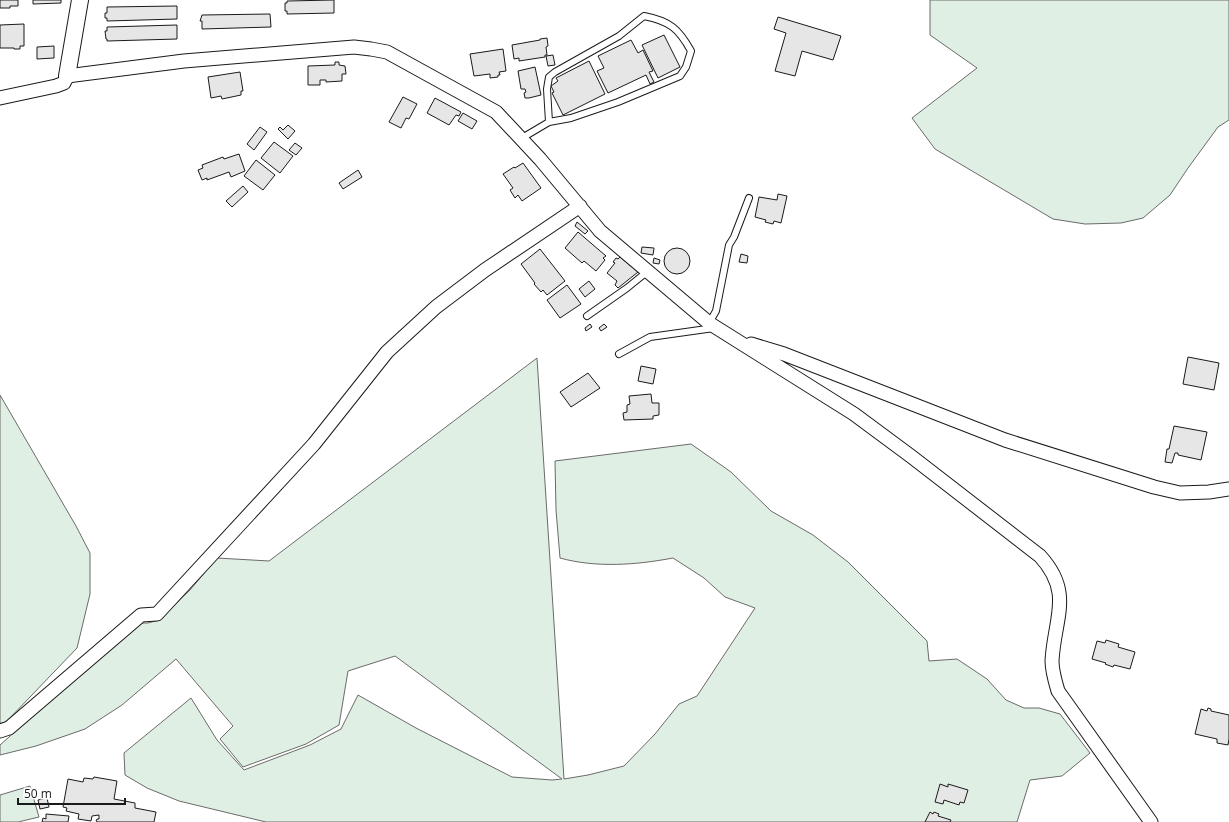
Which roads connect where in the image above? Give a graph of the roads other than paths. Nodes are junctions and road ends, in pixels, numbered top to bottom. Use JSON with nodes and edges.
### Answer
{"nodes":[{"id":1,"x":80,"y":0,"type":"edge"},
{"id":2,"x":67,"y":76,"type":"junction"},
{"id":3,"x":0,"y":98,"type":"edge"},
{"id":4,"x":549,"y":122,"type":"junction"},
{"id":5,"x":522,"y":138,"type":"junction"},
{"id":6,"x":749,"y":198,"type":"dead end"},
{"id":7,"x":580,"y":206,"type":"junction"},
{"id":8,"x":648,"y":271,"type":"junction"},
{"id":9,"x":587,"y":316,"type":"dead end"},
{"id":10,"x":713,"y":325,"type":"junction"},
{"id":11,"x":734,"y":338,"type":"junction"},
{"id":12,"x":619,"y":354,"type":"dead end"},
{"id":13,"x":1229,"y":489,"type":"edge"},
{"id":14,"x":0,"y":731,"type":"edge"},
{"id":15,"x":1151,"y":822,"type":"edge"}],
"edges":[{"from":1,"to":2,"type":"street"},
{"from":2,"to":3,"type":"street"},
{"from":2,"to":5,"type":"street"},
{"from":4,"to":4,"type":"lane"},
{"from":4,"to":5,"type":"lane"},
{"from":5,"to":7,"type":"street"},
{"from":6,"to":10,"type":"lane"},
{"from":7,"to":8,"type":"street"},
{"from":7,"to":14,"type":"street"},
{"from":8,"to":9,"type":"lane"},
{"from":8,"to":10,"type":"street"},
{"from":10,"to":11,"type":"street"},
{"from":10,"to":12,"type":"lane"},
{"from":11,"to":13,"type":"street"},
{"from":11,"to":15,"type":"street"}]}
